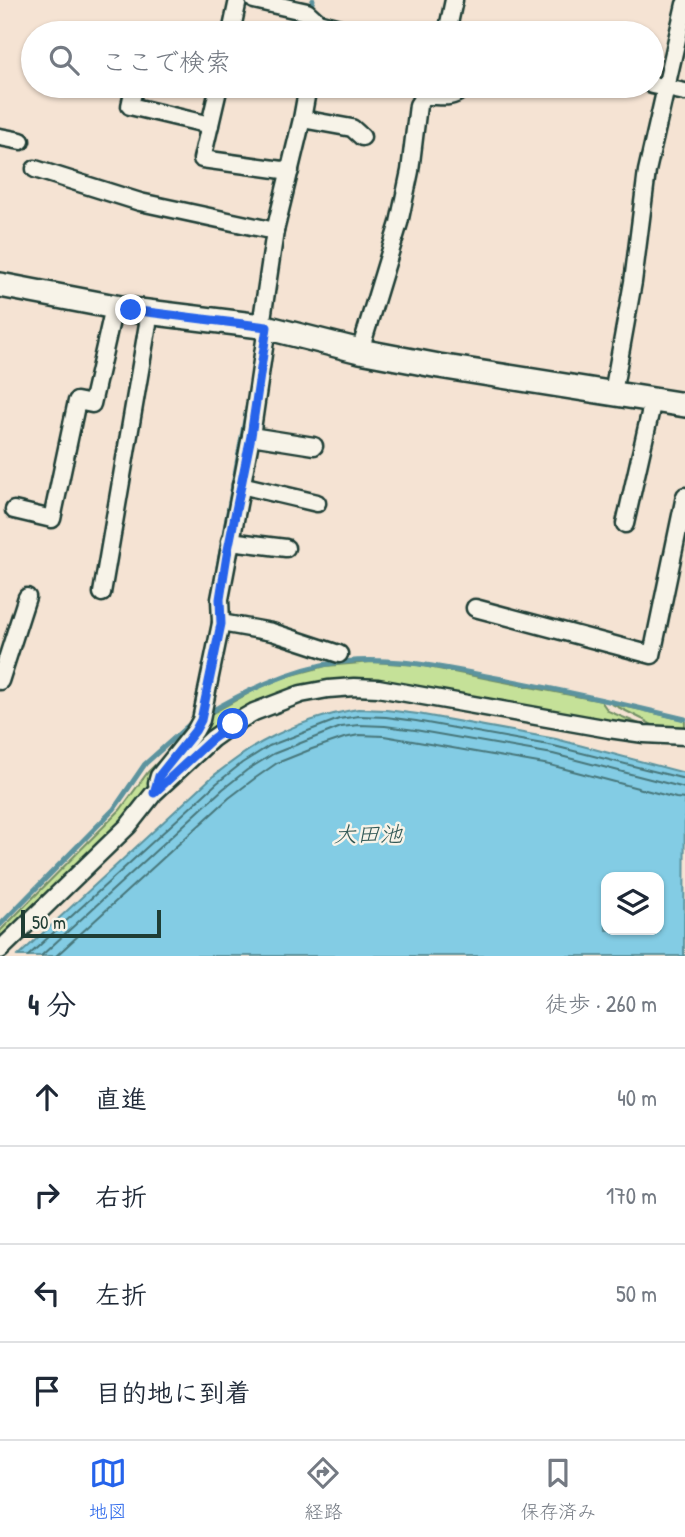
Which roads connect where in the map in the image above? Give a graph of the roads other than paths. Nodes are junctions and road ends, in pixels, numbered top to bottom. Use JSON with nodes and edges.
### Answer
{"nodes":[{"id":1,"x":239,"y":0,"type":"edge"},
{"id":2,"x":254,"y":0,"type":"edge"},
{"id":3,"x":319,"y":0,"type":"edge"},
{"id":4,"x":451,"y":1,"type":"edge"},
{"id":5,"x":685,"y":4,"type":"edge"},
{"id":6,"x":234,"y":21,"type":"edge"},
{"id":7,"x":313,"y":21,"type":"edge"},
{"id":8,"x":318,"y":21,"type":"edge"},
{"id":9,"x":448,"y":21,"type":"edge"},
{"id":10,"x":664,"y":70,"type":"edge"},
{"id":11,"x":664,"y":87,"type":"edge"},
{"id":12,"x":685,"y":92,"type":"edge"},
{"id":13,"x":132,"y":98,"type":"edge"},
{"id":14,"x":216,"y":98,"type":"edge"},
{"id":15,"x":306,"y":98,"type":"edge"},
{"id":16,"x":423,"y":98,"type":"edge"},
{"id":17,"x":657,"y":98,"type":"edge"},
{"id":18,"x":302,"y":119,"type":"junction"},
{"id":19,"x":210,"y":125,"type":"junction"},
{"id":20,"x":0,"y":137,"type":"edge"},
{"id":21,"x":362,"y":137,"type":"dead end"},
{"id":22,"x":21,"y":141,"type":"dead end"},
{"id":23,"x":35,"y":169,"type":"dead end"},
{"id":24,"x":290,"y":171,"type":"junction"},
{"id":25,"x":275,"y":231,"type":"junction"},
{"id":26,"x":0,"y":285,"type":"edge"},
{"id":27,"x":114,"y":307,"type":"junction"},
{"id":28,"x":149,"y":312,"type":"junction"},
{"id":29,"x":264,"y":326,"type":"junction"},
{"id":30,"x":360,"y":351,"type":"junction"},
{"id":31,"x":613,"y":393,"type":"junction"},
{"id":32,"x":653,"y":400,"type":"junction"},
{"id":33,"x":685,"y":405,"type":"edge"},
{"id":34,"x":251,"y":436,"type":"junction"},
{"id":35,"x":314,"y":446,"type":"dead end"},
{"id":36,"x":241,"y":485,"type":"junction"},
{"id":37,"x":684,"y":502,"type":"edge"},
{"id":38,"x":317,"y":503,"type":"dead end"},
{"id":39,"x":14,"y":510,"type":"dead end"},
{"id":40,"x":625,"y":524,"type":"dead end"},
{"id":41,"x":230,"y":541,"type":"junction"},
{"id":42,"x":286,"y":548,"type":"dead end"},
{"id":43,"x":102,"y":593,"type":"dead end"},
{"id":44,"x":27,"y":597,"type":"dead end"},
{"id":45,"x":475,"y":608,"type":"dead end"},
{"id":46,"x":221,"y":624,"type":"junction"},
{"id":47,"x":339,"y":654,"type":"dead end"},
{"id":48,"x":0,"y":681,"type":"edge"},
{"id":49,"x":685,"y":736,"type":"edge"},
{"id":50,"x":154,"y":793,"type":"junction"},
{"id":51,"x":0,"y":950,"type":"edge"}],
"edges":[{"from":1,"to":6,"type":"street"},
{"from":2,"to":7,"type":"street"},
{"from":3,"to":8,"type":"street"},
{"from":4,"to":9,"type":"street"},
{"from":5,"to":10,"type":"street"},
{"from":11,"to":12,"type":"street"},
{"from":13,"to":19,"type":"street"},
{"from":14,"to":19,"type":"street"},
{"from":15,"to":18,"type":"street"},
{"from":16,"to":30,"type":"street"},
{"from":17,"to":31,"type":"street"},
{"from":18,"to":21,"type":"street"},
{"from":18,"to":24,"type":"street"},
{"from":19,"to":24,"type":"street"},
{"from":20,"to":22,"type":"street"},
{"from":23,"to":25,"type":"street"},
{"from":24,"to":25,"type":"street"},
{"from":25,"to":29,"type":"street"},
{"from":26,"to":27,"type":"street"},
{"from":27,"to":28,"type":"street"},
{"from":27,"to":39,"type":"street"},
{"from":28,"to":29,"type":"street"},
{"from":28,"to":43,"type":"street"},
{"from":29,"to":30,"type":"street"},
{"from":29,"to":34,"type":"street"},
{"from":30,"to":31,"type":"street"},
{"from":31,"to":32,"type":"street"},
{"from":32,"to":33,"type":"street"},
{"from":32,"to":40,"type":"street"},
{"from":34,"to":35,"type":"street"},
{"from":34,"to":36,"type":"street"},
{"from":36,"to":38,"type":"street"},
{"from":36,"to":41,"type":"street"},
{"from":37,"to":45,"type":"street"},
{"from":41,"to":42,"type":"street"},
{"from":41,"to":46,"type":"street"},
{"from":44,"to":48,"type":"street"},
{"from":46,"to":47,"type":"street"},
{"from":46,"to":50,"type":"street"},
{"from":49,"to":50,"type":"street"},
{"from":50,"to":51,"type":"street"}]}
